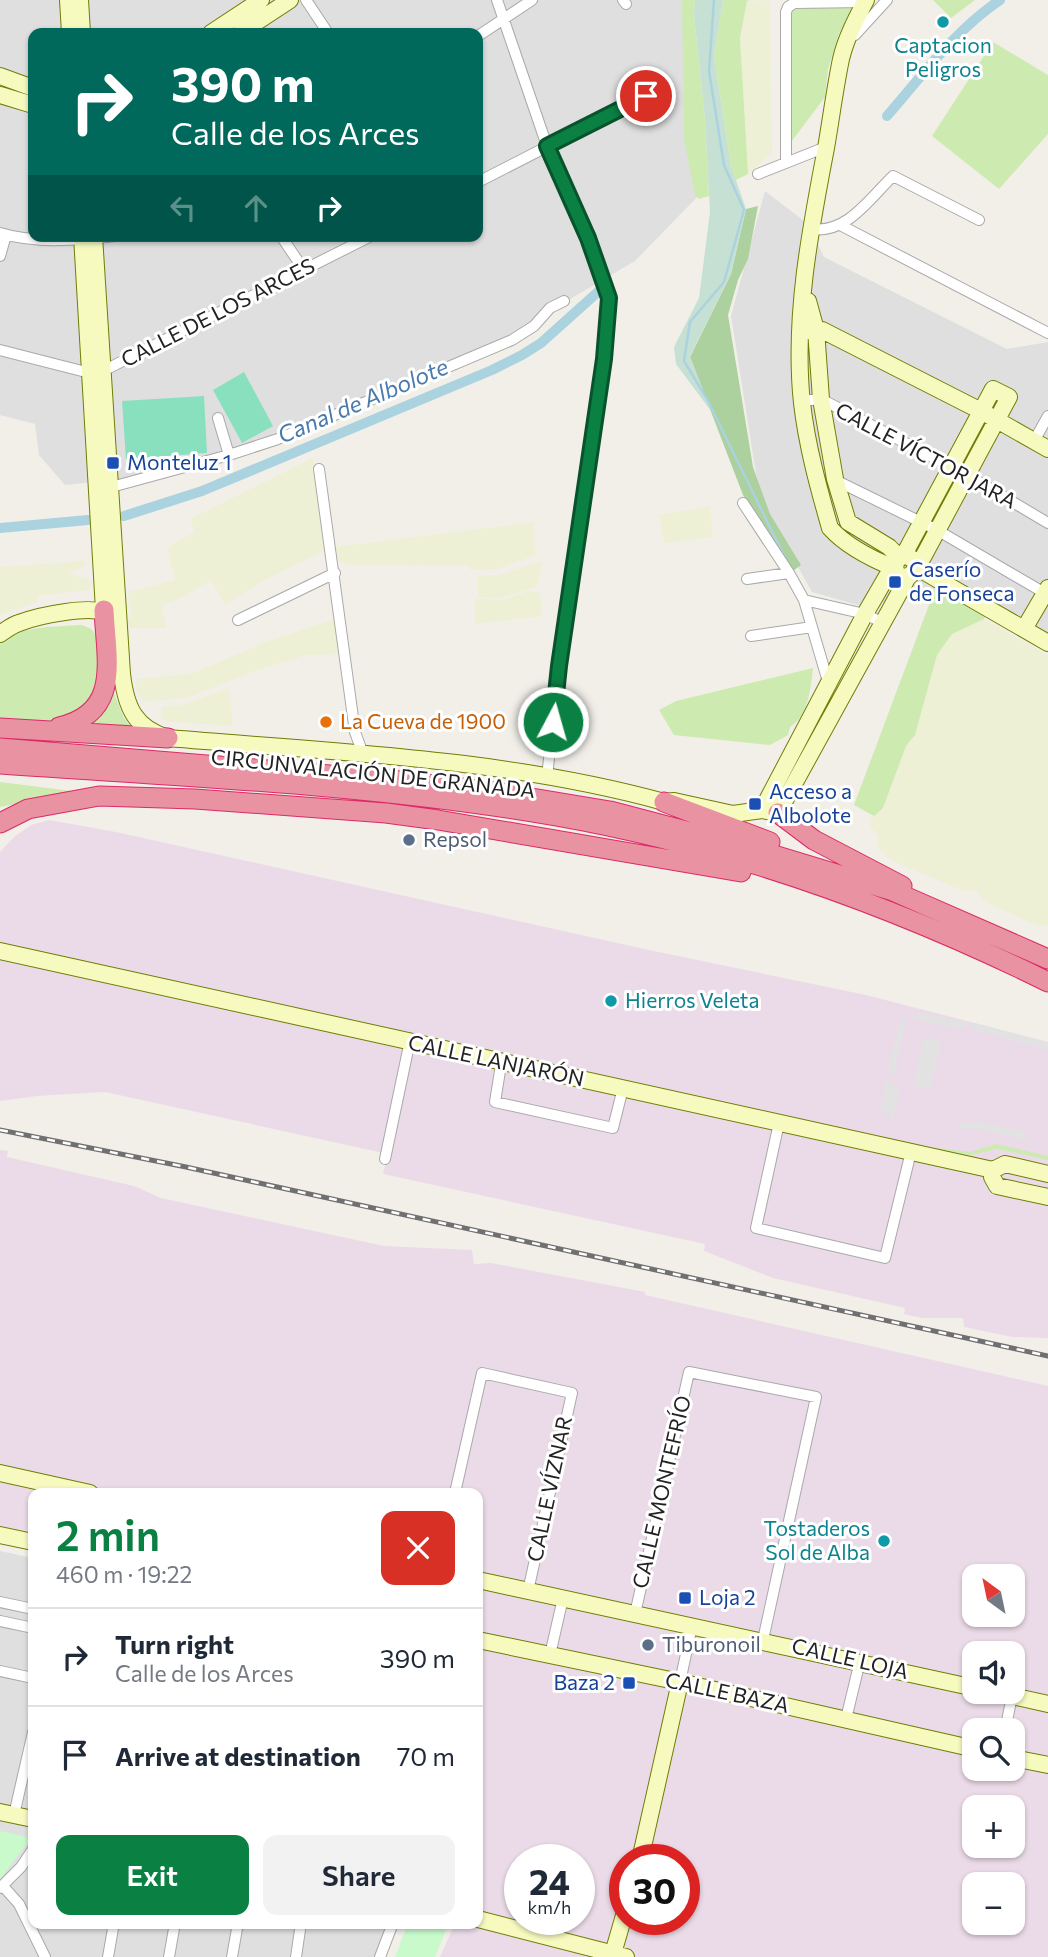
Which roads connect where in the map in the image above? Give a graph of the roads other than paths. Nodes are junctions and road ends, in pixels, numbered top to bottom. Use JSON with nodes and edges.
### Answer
{"nodes":[{"id":1,"x":68,"y":0,"type":"edge"},
{"id":2,"x":80,"y":0,"type":"edge"},
{"id":3,"x":261,"y":0,"type":"edge"},
{"id":4,"x":290,"y":0,"type":"edge"},
{"id":5,"x":306,"y":0,"type":"edge"},
{"id":6,"x":498,"y":0,"type":"edge"},
{"id":7,"x":532,"y":0,"type":"edge"},
{"id":8,"x":887,"y":0,"type":"edge"},
{"id":9,"x":865,"y":1,"type":"edge"},
{"id":10,"x":243,"y":18,"type":"edge"},
{"id":11,"x":504,"y":19,"type":"junction"},
{"id":12,"x":70,"y":28,"type":"edge"},
{"id":13,"x":82,"y":28,"type":"edge"},
{"id":14,"x":222,"y":28,"type":"edge"},
{"id":15,"x":325,"y":28,"type":"edge"},
{"id":16,"x":483,"y":33,"type":"edge"},
{"id":17,"x":849,"y":37,"type":"junction"},
{"id":18,"x":0,"y":76,"type":"edge"},
{"id":19,"x":654,"y":85,"type":"dead end"},
{"id":20,"x":28,"y":86,"type":"edge"},
{"id":21,"x":0,"y":94,"type":"edge"},
{"id":22,"x":28,"y":103,"type":"edge"},
{"id":23,"x":547,"y":146,"type":"junction"},
{"id":24,"x":826,"y":147,"type":"junction"},
{"id":25,"x":786,"y":162,"type":"junction"},
{"id":26,"x":758,"y":174,"type":"dead end"},
{"id":27,"x":483,"y":179,"type":"edge"},
{"id":28,"x":979,"y":220,"type":"dead end"},
{"id":29,"x":842,"y":226,"type":"junction"},
{"id":30,"x":812,"y":229,"type":"junction"},
{"id":31,"x":3,"y":234,"type":"edge"},
{"id":32,"x":28,"y":235,"type":"edge"},
{"id":33,"x":88,"y":242,"type":"edge"},
{"id":34,"x":285,"y":242,"type":"edge"},
{"id":35,"x":358,"y":242,"type":"edge"},
{"id":36,"x":0,"y":256,"type":"edge"},
{"id":37,"x":304,"y":270,"type":"junction"},
{"id":38,"x":564,"y":301,"type":"dead end"},
{"id":39,"x":809,"y":331,"type":"junction"},
{"id":40,"x":1048,"y":332,"type":"edge"},
{"id":41,"x":0,"y":351,"type":"edge"},
{"id":42,"x":96,"y":372,"type":"junction"},
{"id":43,"x":821,"y":399,"type":"junction"},
{"id":44,"x":802,"y":401,"type":"junction"},
{"id":45,"x":981,"y":411,"type":"junction"},
{"id":46,"x":1048,"y":416,"type":"edge"},
{"id":47,"x":218,"y":418,"type":"dead end"},
{"id":48,"x":997,"y":420,"type":"junction"},
{"id":49,"x":1041,"y":445,"type":"edge"},
{"id":50,"x":229,"y":455,"type":"junction"},
{"id":51,"x":951,"y":467,"type":"junction"},
{"id":52,"x":319,"y":469,"type":"dead end"},
{"id":53,"x":967,"y":475,"type":"junction"},
{"id":54,"x":835,"y":479,"type":"junction"},
{"id":55,"x":817,"y":484,"type":"junction"},
{"id":56,"x":103,"y":489,"type":"junction"},
{"id":57,"x":743,"y":503,"type":"dead end"},
{"id":58,"x":921,"y":522,"type":"junction"},
{"id":59,"x":1048,"y":523,"type":"edge"},
{"id":60,"x":937,"y":530,"type":"junction"},
{"id":61,"x":905,"y":566,"type":"junction"},
{"id":62,"x":335,"y":573,"type":"junction"},
{"id":63,"x":789,"y":573,"type":"junction"},
{"id":64,"x":747,"y":579,"type":"dead end"},
{"id":65,"x":1047,"y":596,"type":"edge"},
{"id":66,"x":804,"y":600,"type":"junction"},
{"id":67,"x":103,"y":608,"type":"junction"},
{"id":68,"x":865,"y":614,"type":"junction"},
{"id":69,"x":238,"y":620,"type":"dead end"},
{"id":70,"x":883,"y":623,"type":"junction"},
{"id":71,"x":812,"y":627,"type":"junction"},
{"id":72,"x":1028,"y":631,"type":"junction"},
{"id":73,"x":111,"y":633,"type":"junction"},
{"id":74,"x":0,"y":634,"type":"edge"},
{"id":75,"x":751,"y":636,"type":"dead end"},
{"id":76,"x":1048,"y":643,"type":"edge"},
{"id":77,"x":828,"y":684,"type":"junction"},
{"id":78,"x":844,"y":693,"type":"junction"},
{"id":79,"x":811,"y":715,"type":"junction"},
{"id":80,"x":827,"y":723,"type":"junction"},
{"id":81,"x":0,"y":728,"type":"edge"},
{"id":82,"x":47,"y":729,"type":"junction"},
{"id":83,"x":168,"y":738,"type":"junction"},
{"id":84,"x":0,"y":748,"type":"edge"},
{"id":85,"x":363,"y":754,"type":"junction"},
{"id":86,"x":0,"y":764,"type":"edge"},
{"id":87,"x":547,"y":777,"type":"junction"},
{"id":88,"x":664,"y":802,"type":"junction"},
{"id":89,"x":770,"y":811,"type":"junction"},
{"id":90,"x":0,"y":823,"type":"edge"},
{"id":91,"x":867,"y":883,"type":"junction"},
{"id":92,"x":833,"y":890,"type":"junction"},
{"id":93,"x":921,"y":902,"type":"junction"},
{"id":94,"x":0,"y":951,"type":"edge"},
{"id":95,"x":1048,"y":959,"type":"edge"},
{"id":96,"x":0,"y":962,"type":"edge"},
{"id":97,"x":1048,"y":982,"type":"edge"},
{"id":98,"x":408,"y":1050,"type":"junction"},
{"id":99,"x":500,"y":1071,"type":"junction"},
{"id":100,"x":621,"y":1096,"type":"junction"},
{"id":101,"x":778,"y":1127,"type":"junction"},
{"id":102,"x":385,"y":1159,"type":"dead end"},
{"id":103,"x":909,"y":1160,"type":"junction"},
{"id":104,"x":992,"y":1173,"type":"junction"},
{"id":105,"x":1048,"y":1174,"type":"edge"},
{"id":106,"x":1048,"y":1197,"type":"edge"},
{"id":107,"x":0,"y":1473,"type":"edge"},
{"id":108,"x":68,"y":1488,"type":"edge"},
{"id":109,"x":456,"y":1488,"type":"edge"},
{"id":110,"x":0,"y":1535,"type":"edge"},
{"id":111,"x":28,"y":1541,"type":"edge"},
{"id":112,"x":483,"y":1581,"type":"edge"},
{"id":113,"x":528,"y":1591,"type":"junction"},
{"id":114,"x":563,"y":1598,"type":"junction"},
{"id":115,"x":0,"y":1602,"type":"edge"},
{"id":116,"x":28,"y":1608,"type":"edge"},
{"id":117,"x":635,"y":1614,"type":"junction"},
{"id":118,"x":0,"y":1621,"type":"edge"},
{"id":119,"x":692,"y":1626,"type":"junction"},
{"id":120,"x":28,"y":1627,"type":"edge"},
{"id":121,"x":763,"y":1640,"type":"junction"},
{"id":122,"x":483,"y":1641,"type":"edge"},
{"id":123,"x":550,"y":1655,"type":"junction"},
{"id":124,"x":860,"y":1661,"type":"junction"},
{"id":125,"x":0,"y":1671,"type":"edge"},
{"id":126,"x":28,"y":1677,"type":"edge"},
{"id":127,"x":680,"y":1682,"type":"junction"},
{"id":128,"x":962,"y":1685,"type":"edge"},
{"id":129,"x":1025,"y":1699,"type":"edge"},
{"id":130,"x":1048,"y":1704,"type":"edge"},
{"id":131,"x":846,"y":1719,"type":"junction"},
{"id":132,"x":962,"y":1746,"type":"edge"},
{"id":133,"x":28,"y":1748,"type":"edge"},
{"id":134,"x":1025,"y":1760,"type":"edge"},
{"id":135,"x":1048,"y":1765,"type":"edge"},
{"id":136,"x":7,"y":1813,"type":"edge"},
{"id":137,"x":28,"y":1818,"type":"edge"},
{"id":138,"x":644,"y":1844,"type":"edge"},
{"id":139,"x":28,"y":1855,"type":"edge"},
{"id":140,"x":2,"y":1887,"type":"edge"},
{"id":141,"x":483,"y":1920,"type":"edge"},
{"id":142,"x":28,"y":1923,"type":"edge"},
{"id":143,"x":31,"y":1929,"type":"edge"},
{"id":144,"x":113,"y":1929,"type":"edge"},
{"id":145,"x":174,"y":1929,"type":"edge"},
{"id":146,"x":236,"y":1929,"type":"edge"},
{"id":147,"x":300,"y":1929,"type":"edge"},
{"id":148,"x":391,"y":1929,"type":"edge"},
{"id":149,"x":621,"y":1935,"type":"edge"},
{"id":150,"x":617,"y":1956,"type":"edge"},
{"id":151,"x":44,"y":1957,"type":"edge"},
{"id":152,"x":108,"y":1957,"type":"edge"},
{"id":153,"x":169,"y":1957,"type":"edge"},
{"id":154,"x":232,"y":1957,"type":"edge"},
{"id":155,"x":296,"y":1957,"type":"edge"},
{"id":156,"x":380,"y":1957,"type":"edge"}],
"edges":[{"from":1,"to":12,"type":"street"},
{"from":2,"to":13,"type":"street"},
{"from":3,"to":10,"type":"street"},
{"from":4,"to":10,"type":"street"},
{"from":5,"to":15,"type":"street"},
{"from":6,"to":11,"type":"street"},
{"from":7,"to":11,"type":"street"},
{"from":8,"to":17,"type":"street"},
{"from":9,"to":17,"type":"street"},
{"from":9,"to":25,"type":"street"},
{"from":10,"to":14,"type":"street"},
{"from":11,"to":16,"type":"street"},
{"from":11,"to":23,"type":"street"},
{"from":17,"to":24,"type":"street"},
{"from":18,"to":20,"type":"street"},
{"from":19,"to":23,"type":"street"},
{"from":21,"to":22,"type":"street"},
{"from":23,"to":27,"type":"street"},
{"from":23,"to":87,"type":"street"},
{"from":24,"to":25,"type":"street"},
{"from":24,"to":30,"type":"street"},
{"from":25,"to":26,"type":"street"},
{"from":28,"to":29,"type":"street"},
{"from":29,"to":30,"type":"street"},
{"from":29,"to":40,"type":"street"},
{"from":30,"to":39,"type":"street"},
{"from":31,"to":32,"type":"street"},
{"from":31,"to":36,"type":"street"},
{"from":33,"to":42,"type":"street"},
{"from":34,"to":37,"type":"street"},
{"from":35,"to":37,"type":"street","name":"CALLE DE LOS ARCES"},
{"from":37,"to":42,"type":"street","name":"CALLE DE LOS ARCES"},
{"from":38,"to":50,"type":"street"},
{"from":39,"to":43,"type":"street"},
{"from":39,"to":44,"type":"street"},
{"from":39,"to":45,"type":"street"},
{"from":41,"to":42,"type":"street"},
{"from":42,"to":56,"type":"street"},
{"from":43,"to":44,"type":"street","name":"CALLE VÍCTOR JARA"},
{"from":43,"to":51,"type":"street","name":"CALLE VÍCTOR JARA"},
{"from":43,"to":54,"type":"street"},
{"from":44,"to":55,"type":"street"},
{"from":45,"to":48,"type":"street"},
{"from":45,"to":48,"type":"street"},
{"from":45,"to":51,"type":"street"},
{"from":46,"to":49,"type":"street"},
{"from":47,"to":50,"type":"street"},
{"from":48,"to":49,"type":"street"},
{"from":48,"to":53,"type":"street"},
{"from":50,"to":56,"type":"street"},
{"from":51,"to":53,"type":"street","name":"CALLE VÍCTOR JARA"},
{"from":51,"to":58,"type":"street"},
{"from":52,"to":62,"type":"street"},
{"from":53,"to":59,"type":"street","name":"CALLE VÍCTOR JARA"},
{"from":53,"to":60,"type":"street"},
{"from":54,"to":55,"type":"street"},
{"from":54,"to":58,"type":"street"},
{"from":54,"to":61,"type":"street"},
{"from":55,"to":61,"type":"street"},
{"from":56,"to":67,"type":"street"},
{"from":57,"to":63,"type":"street"},
{"from":58,"to":60,"type":"street"},
{"from":58,"to":61,"type":"street"},
{"from":60,"to":61,"type":"street"},
{"from":60,"to":65,"type":"street"},
{"from":61,"to":68,"type":"street"},
{"from":61,"to":70,"type":"street"},
{"from":61,"to":72,"type":"street"},
{"from":62,"to":69,"type":"street"},
{"from":62,"to":85,"type":"street"},
{"from":63,"to":64,"type":"street"},
{"from":63,"to":66,"type":"street"},
{"from":65,"to":72,"type":"street"},
{"from":66,"to":68,"type":"street"},
{"from":66,"to":71,"type":"street"},
{"from":67,"to":73,"type":"street"},
{"from":67,"to":73,"type":"highway"},
{"from":67,"to":74,"type":"street"},
{"from":68,"to":70,"type":"street"},
{"from":68,"to":77,"type":"street"},
{"from":70,"to":78,"type":"street"},
{"from":71,"to":75,"type":"street"},
{"from":71,"to":77,"type":"street"},
{"from":72,"to":76,"type":"street"},
{"from":73,"to":82,"type":"highway"},
{"from":73,"to":83,"type":"street"},
{"from":77,"to":78,"type":"street"},
{"from":77,"to":79,"type":"street"},
{"from":78,"to":80,"type":"street"},
{"from":79,"to":80,"type":"street"},
{"from":79,"to":89,"type":"street"},
{"from":80,"to":89,"type":"street"},
{"from":81,"to":82,"type":"highway"},
{"from":82,"to":83,"type":"highway"},
{"from":83,"to":85,"type":"street"},
{"from":84,"to":91,"type":"highway","name":"CIRCUNVALACIÓN DE GRANADA"},
{"from":85,"to":87,"type":"street"},
{"from":86,"to":92,"type":"highway","name":"CIRCUNVALACIÓN DE GRANADA"},
{"from":87,"to":88,"type":"street"},
{"from":88,"to":89,"type":"street"},
{"from":88,"to":91,"type":"highway"},
{"from":89,"to":93,"type":"highway"},
{"from":90,"to":92,"type":"highway"},
{"from":91,"to":93,"type":"highway","name":"CIRCUNVALACIÓN DE GRANADA"},
{"from":92,"to":97,"type":"highway","name":"CIRCUNVALACIÓN DE GRANADA"},
{"from":93,"to":95,"type":"highway","name":"CIRCUNVALACIÓN DE GRANADA"},
{"from":94,"to":101,"type":"street","name":"CALLE LANJARÓN"},
{"from":96,"to":98,"type":"street","name":"CALLE LANJARÓN"},
{"from":98,"to":99,"type":"street","name":"CALLE LANJARÓN"},
{"from":98,"to":102,"type":"street"},
{"from":99,"to":100,"type":"street","name":"CALLE LANJARÓN"},
{"from":99,"to":100,"type":"street","name":"CALLE LANJARÓN"},
{"from":100,"to":101,"type":"street","name":"CALLE LANJARÓN"},
{"from":101,"to":103,"type":"street","name":"CALLE LANJARÓN"},
{"from":101,"to":103,"type":"street"},
{"from":101,"to":104,"type":"street","name":"CALLE LANJARÓN"},
{"from":103,"to":104,"type":"street","name":"CALLE LANJARÓN"},
{"from":104,"to":105,"type":"street","name":"CALLE LANJARÓN"},
{"from":104,"to":106,"type":"street","name":"CALLE LANJARÓN"},
{"from":107,"to":108,"type":"street"},
{"from":109,"to":113,"type":"street","name":"CALLE VÍZNAR"},
{"from":110,"to":111,"type":"street"},
{"from":112,"to":113,"type":"street","name":"CALLE LOJA"},
{"from":113,"to":114,"type":"street","name":"CALLE LOJA"},
{"from":114,"to":117,"type":"street","name":"CALLE LOJA"},
{"from":114,"to":123,"type":"street"},
{"from":115,"to":116,"type":"street"},
{"from":117,"to":119,"type":"street","name":"CALLE LOJA"},
{"from":117,"to":121,"type":"street","name":"CALLE MONTEFRÍO"},
{"from":118,"to":120,"type":"street"},
{"from":119,"to":121,"type":"street","name":"CALLE LOJA"},
{"from":119,"to":127,"type":"street"},
{"from":121,"to":124,"type":"street","name":"CALLE LOJA"},
{"from":122,"to":123,"type":"street","name":"CALLE BAZA"},
{"from":123,"to":127,"type":"street","name":"CALLE BAZA"},
{"from":124,"to":128,"type":"street","name":"CALLE LOJA"},
{"from":124,"to":131,"type":"street"},
{"from":125,"to":126,"type":"street"},
{"from":127,"to":131,"type":"street","name":"CALLE BAZA"},
{"from":127,"to":138,"type":"street"},
{"from":129,"to":130,"type":"street"},
{"from":131,"to":132,"type":"street","name":"CALLE BAZA"},
{"from":133,"to":136,"type":"street"},
{"from":134,"to":135,"type":"street"},
{"from":136,"to":137,"type":"street"},
{"from":139,"to":140,"type":"street"},
{"from":140,"to":142,"type":"street"},
{"from":141,"to":150,"type":"street"},
{"from":143,"to":151,"type":"street"},
{"from":144,"to":152,"type":"street"},
{"from":145,"to":153,"type":"street"},
{"from":146,"to":154,"type":"street"},
{"from":147,"to":155,"type":"street"},
{"from":148,"to":156,"type":"street"},
{"from":149,"to":150,"type":"street"}]}
